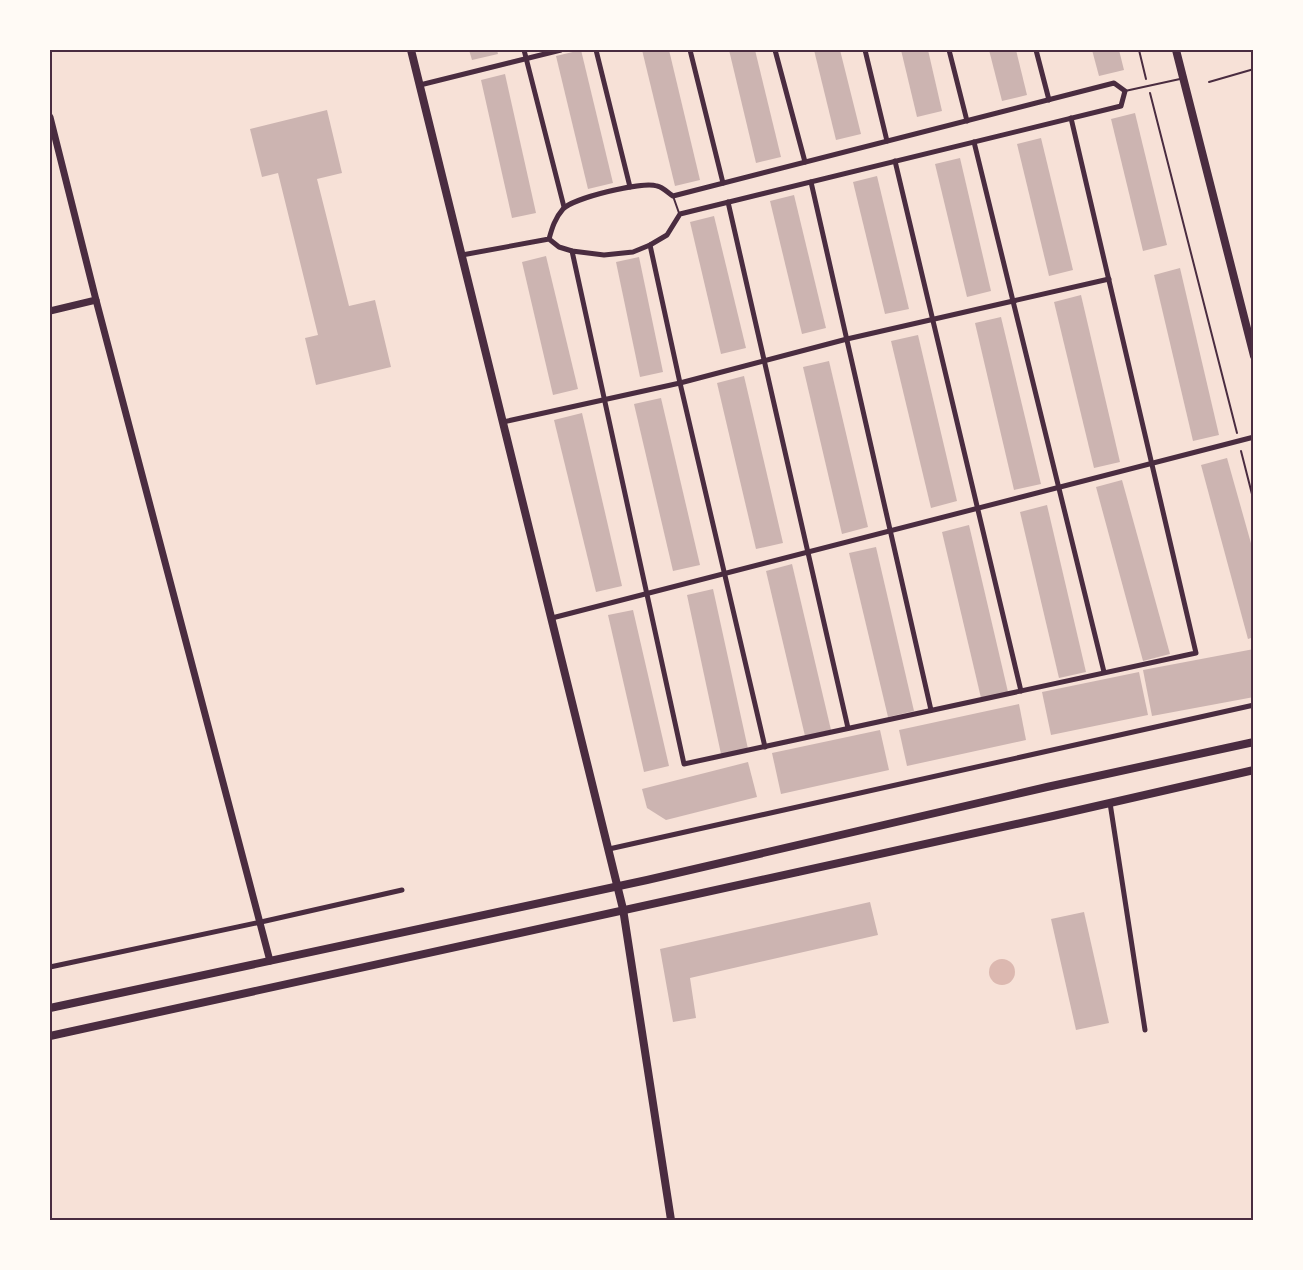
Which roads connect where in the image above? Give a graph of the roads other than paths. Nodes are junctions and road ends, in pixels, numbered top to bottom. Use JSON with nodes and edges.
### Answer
{"nodes":[{"id":1,"x":411,"y":50,"type":"edge"},
{"id":2,"x":524,"y":50,"type":"edge"},
{"id":3,"x":561,"y":50,"type":"edge"},
{"id":4,"x":596,"y":50,"type":"edge"},
{"id":5,"x":690,"y":50,"type":"edge"},
{"id":6,"x":775,"y":50,"type":"edge"},
{"id":7,"x":865,"y":50,"type":"edge"},
{"id":8,"x":949,"y":50,"type":"edge"},
{"id":9,"x":1036,"y":50,"type":"edge"},
{"id":10,"x":1176,"y":50,"type":"edge"},
{"id":11,"x":526,"y":58,"type":"junction"},
{"id":12,"x":1183,"y":79,"type":"junction"},
{"id":13,"x":420,"y":85,"type":"junction"},
{"id":14,"x":1125,"y":92,"type":"junction"},
{"id":15,"x":1049,"y":100,"type":"junction"},
{"id":16,"x":50,"y":117,"type":"edge"},
{"id":17,"x":1071,"y":118,"type":"junction"},
{"id":18,"x":967,"y":121,"type":"junction"},
{"id":19,"x":887,"y":141,"type":"junction"},
{"id":20,"x":974,"y":142,"type":"junction"},
{"id":21,"x":895,"y":161,"type":"junction"},
{"id":22,"x":805,"y":162,"type":"junction"},
{"id":23,"x":812,"y":182,"type":"junction"},
{"id":24,"x":723,"y":183,"type":"junction"},
{"id":25,"x":630,"y":187,"type":"junction"},
{"id":26,"x":673,"y":196,"type":"junction"},
{"id":27,"x":728,"y":202,"type":"junction"},
{"id":28,"x":564,"y":207,"type":"junction"},
{"id":29,"x":680,"y":214,"type":"junction"},
{"id":30,"x":549,"y":239,"type":"junction"},
{"id":31,"x":650,"y":245,"type":"junction"},
{"id":32,"x":572,"y":251,"type":"junction"},
{"id":33,"x":462,"y":255,"type":"junction"},
{"id":34,"x":1109,"y":279,"type":"junction"},
{"id":35,"x":96,"y":300,"type":"junction"},
{"id":36,"x":1012,"y":302,"type":"junction"},
{"id":37,"x":50,"y":311,"type":"edge"},
{"id":38,"x":932,"y":321,"type":"junction"},
{"id":39,"x":847,"y":339,"type":"junction"},
{"id":40,"x":1254,"y":356,"type":"edge"},
{"id":41,"x":764,"y":361,"type":"junction"},
{"id":42,"x":680,"y":382,"type":"junction"},
{"id":43,"x":604,"y":400,"type":"junction"},
{"id":44,"x":503,"y":422,"type":"junction"},
{"id":45,"x":1254,"y":437,"type":"edge"},
{"id":46,"x":1152,"y":463,"type":"junction"},
{"id":47,"x":1058,"y":487,"type":"junction"},
{"id":48,"x":977,"y":508,"type":"junction"},
{"id":49,"x":890,"y":531,"type":"junction"},
{"id":50,"x":808,"y":552,"type":"junction"},
{"id":51,"x":724,"y":573,"type":"junction"},
{"id":52,"x":647,"y":593,"type":"junction"},
{"id":53,"x":552,"y":618,"type":"junction"},
{"id":54,"x":1104,"y":672,"type":"junction"},
{"id":55,"x":1021,"y":691,"type":"junction"},
{"id":56,"x":1254,"y":705,"type":"edge"},
{"id":57,"x":930,"y":710,"type":"junction"},
{"id":58,"x":848,"y":728,"type":"junction"},
{"id":59,"x":1254,"y":742,"type":"edge"},
{"id":60,"x":765,"y":747,"type":"junction"},
{"id":61,"x":1254,"y":770,"type":"edge"},
{"id":62,"x":1110,"y":803,"type":"junction"},
{"id":63,"x":609,"y":849,"type":"junction"},
{"id":64,"x":618,"y":886,"type":"junction"},
{"id":65,"x":402,"y":890,"type":"dead end"},
{"id":66,"x":624,"y":909,"type":"junction"},
{"id":67,"x":261,"y":922,"type":"junction"},
{"id":68,"x":270,"y":961,"type":"junction"},
{"id":69,"x":50,"y":967,"type":"edge"},
{"id":70,"x":50,"y":1008,"type":"edge"},
{"id":71,"x":1145,"y":1030,"type":"dead end"},
{"id":72,"x":50,"y":1036,"type":"edge"},
{"id":73,"x":671,"y":1221,"type":"edge"}],
"edges":[{"from":1,"to":13,"type":"main road"},
{"from":2,"to":11,"type":"street"},
{"from":3,"to":11,"type":"street"},
{"from":4,"to":25,"type":"street"},
{"from":5,"to":24,"type":"street"},
{"from":6,"to":22,"type":"street"},
{"from":7,"to":19,"type":"street"},
{"from":8,"to":18,"type":"street"},
{"from":9,"to":15,"type":"street"},
{"from":10,"to":12,"type":"main road"},
{"from":11,"to":13,"type":"street"},
{"from":11,"to":28,"type":"street"},
{"from":12,"to":14,"type":"lane"},
{"from":12,"to":40,"type":"main road"},
{"from":13,"to":33,"type":"main road"},
{"from":14,"to":15,"type":"street"},
{"from":14,"to":17,"type":"street"},
{"from":15,"to":18,"type":"street"},
{"from":16,"to":35,"type":"street"},
{"from":17,"to":20,"type":"street"},
{"from":17,"to":34,"type":"street"},
{"from":18,"to":19,"type":"street"},
{"from":19,"to":22,"type":"street"},
{"from":20,"to":21,"type":"street"},
{"from":20,"to":36,"type":"street"},
{"from":21,"to":23,"type":"street"},
{"from":21,"to":38,"type":"street"},
{"from":22,"to":24,"type":"street"},
{"from":23,"to":27,"type":"street"},
{"from":23,"to":39,"type":"street"},
{"from":24,"to":26,"type":"street"},
{"from":25,"to":26,"type":"street"},
{"from":25,"to":28,"type":"street"},
{"from":26,"to":29,"type":"lane"},
{"from":27,"to":29,"type":"street"},
{"from":27,"to":41,"type":"street"},
{"from":28,"to":30,"type":"street"},
{"from":29,"to":31,"type":"street"},
{"from":30,"to":32,"type":"street"},
{"from":30,"to":33,"type":"street"},
{"from":31,"to":32,"type":"street"},
{"from":31,"to":42,"type":"street"},
{"from":32,"to":43,"type":"street"},
{"from":33,"to":44,"type":"main road"},
{"from":34,"to":36,"type":"street"},
{"from":34,"to":46,"type":"street"},
{"from":35,"to":37,"type":"street"},
{"from":35,"to":67,"type":"street"},
{"from":36,"to":38,"type":"street"},
{"from":36,"to":47,"type":"street"},
{"from":38,"to":39,"type":"street"},
{"from":38,"to":48,"type":"street"},
{"from":39,"to":41,"type":"street"},
{"from":39,"to":49,"type":"street"},
{"from":41,"to":42,"type":"street"},
{"from":41,"to":50,"type":"street"},
{"from":42,"to":43,"type":"street"},
{"from":42,"to":51,"type":"street"},
{"from":43,"to":44,"type":"street"},
{"from":43,"to":52,"type":"street"},
{"from":44,"to":53,"type":"main road"},
{"from":45,"to":46,"type":"street"},
{"from":46,"to":47,"type":"street"},
{"from":46,"to":54,"type":"street"},
{"from":47,"to":48,"type":"street"},
{"from":47,"to":54,"type":"street"},
{"from":48,"to":49,"type":"street"},
{"from":48,"to":55,"type":"street"},
{"from":49,"to":50,"type":"street"},
{"from":49,"to":57,"type":"street"},
{"from":50,"to":51,"type":"street"},
{"from":50,"to":58,"type":"street"},
{"from":51,"to":52,"type":"street"},
{"from":51,"to":60,"type":"street"},
{"from":52,"to":53,"type":"street"},
{"from":52,"to":60,"type":"street"},
{"from":53,"to":63,"type":"main road"},
{"from":54,"to":55,"type":"street"},
{"from":55,"to":57,"type":"street"},
{"from":56,"to":63,"type":"street"},
{"from":57,"to":58,"type":"street"},
{"from":58,"to":60,"type":"street"},
{"from":59,"to":64,"type":"main road"},
{"from":61,"to":62,"type":"main road"},
{"from":62,"to":66,"type":"main road"},
{"from":62,"to":71,"type":"street"},
{"from":63,"to":64,"type":"main road"},
{"from":64,"to":66,"type":"main road"},
{"from":64,"to":68,"type":"main road"},
{"from":65,"to":67,"type":"street"},
{"from":66,"to":72,"type":"main road"},
{"from":66,"to":73,"type":"main road"},
{"from":67,"to":68,"type":"street"},
{"from":67,"to":69,"type":"street"},
{"from":68,"to":70,"type":"main road"}]}
